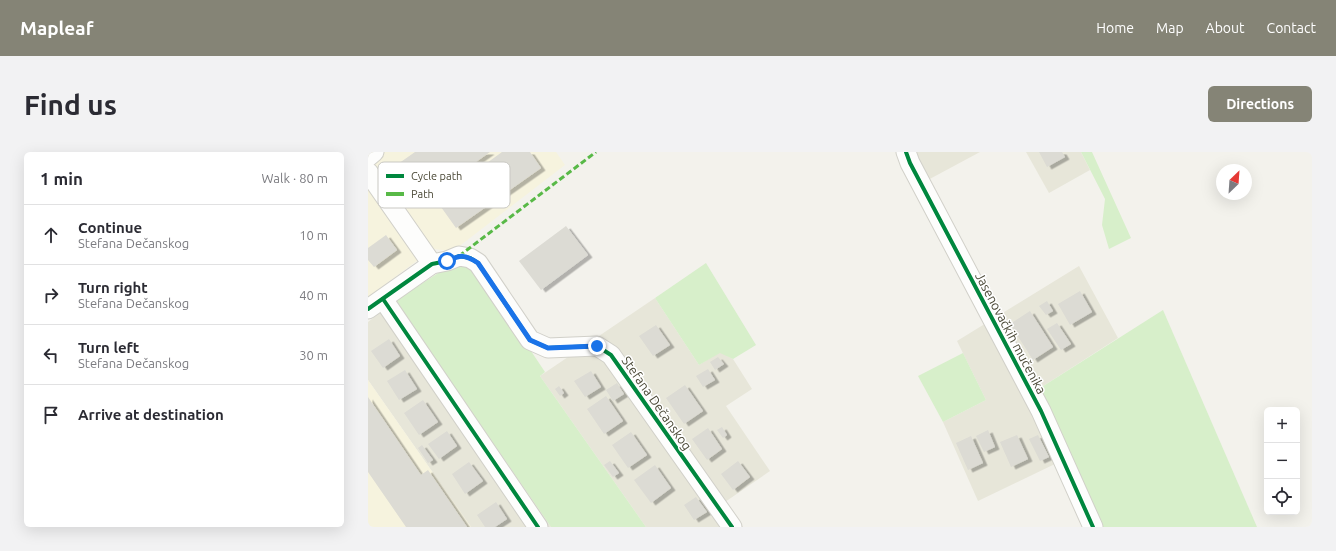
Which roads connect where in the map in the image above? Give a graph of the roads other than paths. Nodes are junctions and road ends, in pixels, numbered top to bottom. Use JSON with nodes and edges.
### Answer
{"nodes":[{"id":1,"x":374,"y":152,"type":"edge"},
{"id":2,"x":906,"y":152,"type":"edge"},
{"id":3,"x":368,"y":157,"type":"edge"},
{"id":4,"x":368,"y":172,"type":"edge"},
{"id":5,"x":378,"y":186,"type":"edge"},
{"id":6,"x":393,"y":208,"type":"edge"},
{"id":7,"x":432,"y":264,"type":"junction"},
{"id":8,"x":375,"y":304,"type":"edge"},
{"id":9,"x":538,"y":527,"type":"edge"},
{"id":10,"x":732,"y":527,"type":"edge"},
{"id":11,"x":1093,"y":527,"type":"edge"}],
"edges":[{"from":1,"to":3,"type":"street"},
{"from":2,"to":11,"type":"street","name":"Jasenovačkih mučenika"},
{"from":4,"to":5,"type":"street"},
{"from":6,"to":7,"type":"street"},
{"from":7,"to":8,"type":"street"},
{"from":7,"to":10,"type":"street","name":"Stefana Dečanskog"},
{"from":8,"to":9,"type":"street"}]}
